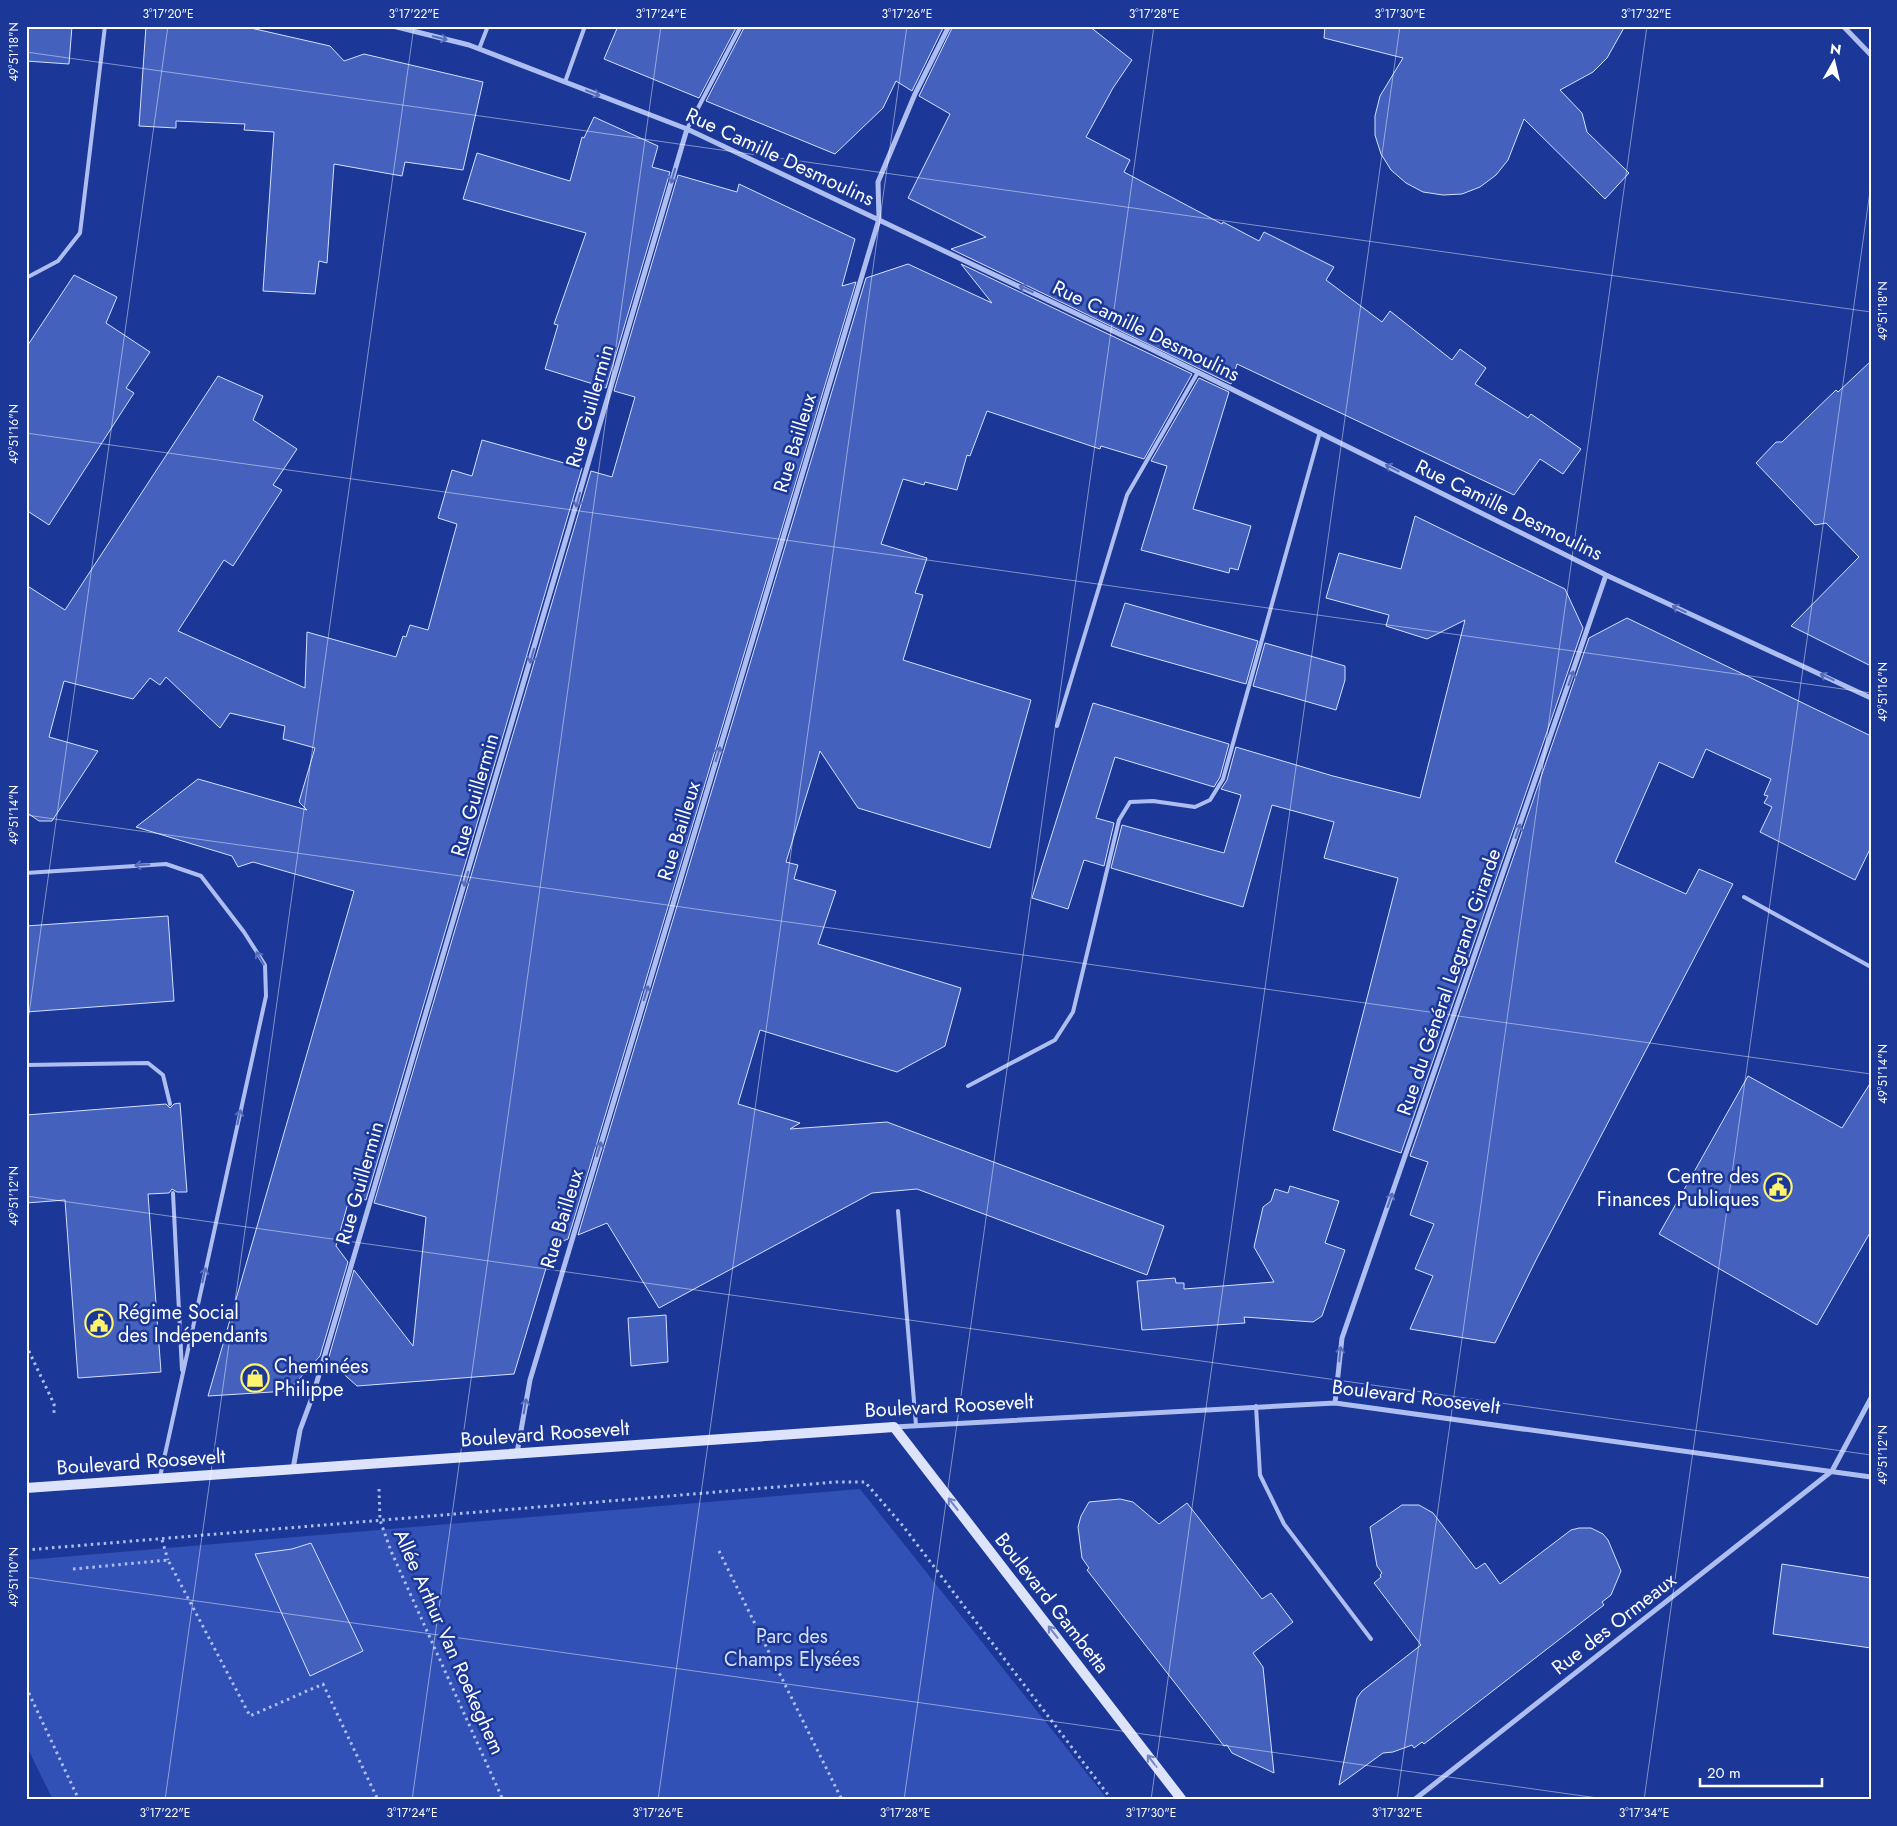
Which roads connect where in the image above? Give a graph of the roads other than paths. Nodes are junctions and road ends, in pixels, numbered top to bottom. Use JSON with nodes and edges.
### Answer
{"nodes":[{"id":1,"x":106,"y":26,"type":"edge"},
{"id":2,"x":393,"y":26,"type":"edge"},
{"id":3,"x":488,"y":26,"type":"edge"},
{"id":4,"x":585,"y":26,"type":"edge"},
{"id":5,"x":741,"y":26,"type":"edge"},
{"id":6,"x":949,"y":26,"type":"edge"},
{"id":7,"x":1843,"y":26,"type":"edge"},
{"id":8,"x":479,"y":49,"type":"junction"},
{"id":9,"x":1871,"y":55,"type":"edge"},
{"id":10,"x":565,"y":82,"type":"junction"},
{"id":11,"x":687,"y":129,"type":"junction"},
{"id":12,"x":878,"y":219,"type":"junction"},
{"id":13,"x":26,"y":278,"type":"edge"},
{"id":14,"x":1198,"y":372,"type":"junction"},
{"id":15,"x":1320,"y":432,"type":"junction"},
{"id":16,"x":1606,"y":575,"type":"junction"},
{"id":17,"x":1871,"y":698,"type":"edge"},
{"id":18,"x":1057,"y":726,"type":"dead end"},
{"id":19,"x":26,"y":873,"type":"edge"},
{"id":20,"x":1744,"y":897,"type":"dead end"},
{"id":21,"x":1871,"y":968,"type":"edge"},
{"id":22,"x":26,"y":1065,"type":"edge"},
{"id":23,"x":968,"y":1086,"type":"dead end"},
{"id":24,"x":170,"y":1104,"type":"dead end"},
{"id":25,"x":173,"y":1192,"type":"dead end"},
{"id":26,"x":898,"y":1211,"type":"dead end"},
{"id":27,"x":183,"y":1374,"type":"junction"},
{"id":28,"x":1871,"y":1398,"type":"edge"},
{"id":29,"x":1335,"y":1402,"type":"junction"},
{"id":30,"x":1256,"y":1406,"type":"junction"},
{"id":31,"x":916,"y":1425,"type":"junction"},
{"id":32,"x":894,"y":1427,"type":"junction"},
{"id":33,"x":517,"y":1454,"type":"junction"},
{"id":34,"x":293,"y":1469,"type":"junction"},
{"id":35,"x":1832,"y":1471,"type":"junction"},
{"id":36,"x":1871,"y":1476,"type":"edge"},
{"id":37,"x":160,"y":1478,"type":"junction"},
{"id":38,"x":26,"y":1488,"type":"edge"},
{"id":39,"x":1371,"y":1639,"type":"dead end"},
{"id":40,"x":1182,"y":1800,"type":"edge"},
{"id":41,"x":1414,"y":1800,"type":"edge"}],
"edges":[{"from":1,"to":13,"type":"lane"},
{"from":2,"to":8,"type":"street","name":"Rue Camille Desmoulins","one_way":true},
{"from":3,"to":8,"type":"lane"},
{"from":4,"to":10,"type":"lane"},
{"from":5,"to":11,"type":"lane"},
{"from":6,"to":12,"type":"street","name":"Rue Bailleux"},
{"from":7,"to":9,"type":"street"},
{"from":8,"to":10,"type":"street","name":"Rue Camille Desmoulins"},
{"from":10,"to":11,"type":"street","name":"Rue Camille Desmoulins","one_way":true},
{"from":11,"to":12,"type":"street","name":"Rue Camille Desmoulins"},
{"from":11,"to":34,"type":"street","name":"Rue Guillermin","one_way":true},
{"from":14,"to":12,"type":"street","name":"Rue Camille Desmoulins","one_way":true},
{"from":33,"to":12,"type":"street","name":"Rue Bailleux","one_way":true},
{"from":14,"to":15,"type":"street","name":"Rue Camille Desmoulins"},
{"from":14,"to":18,"type":"lane"},
{"from":16,"to":15,"type":"street","name":"Rue Camille Desmoulins","one_way":true},
{"from":15,"to":23,"type":"lane"},
{"from":17,"to":16,"type":"street","name":"Rue Camille Desmoulins","one_way":true},
{"from":29,"to":16,"type":"street","name":"Rue du Général Legrand Girarde","one_way":true},
{"from":27,"to":19,"type":"lane","one_way":true},
{"from":20,"to":21,"type":"lane"},
{"from":22,"to":24,"type":"lane"},
{"from":25,"to":27,"type":"lane"},
{"from":26,"to":31,"type":"lane"},
{"from":27,"to":37,"type":"lane"},
{"from":28,"to":35,"type":"street"},
{"from":29,"to":30,"type":"street","name":"Boulevard Roosevelt"},
{"from":29,"to":35,"type":"street","name":"Boulevard Roosevelt"},
{"from":30,"to":31,"type":"street","name":"Boulevard Roosevelt"},
{"from":30,"to":39,"type":"lane"},
{"from":31,"to":32,"type":"street","name":"Boulevard Roosevelt"},
{"from":32,"to":33,"type":"main road","name":"Boulevard Roosevelt"},
{"from":40,"to":32,"type":"main road","name":"Boulevard Gambetta","one_way":true},
{"from":33,"to":34,"type":"main road","name":"Boulevard Roosevelt"},
{"from":34,"to":37,"type":"main road","name":"Boulevard Roosevelt"},
{"from":35,"to":36,"type":"street","name":"Boulevard Roosevelt"},
{"from":35,"to":41,"type":"street","name":"Rue des Ormeaux"},
{"from":37,"to":38,"type":"main road","name":"Boulevard Roosevelt"}]}
